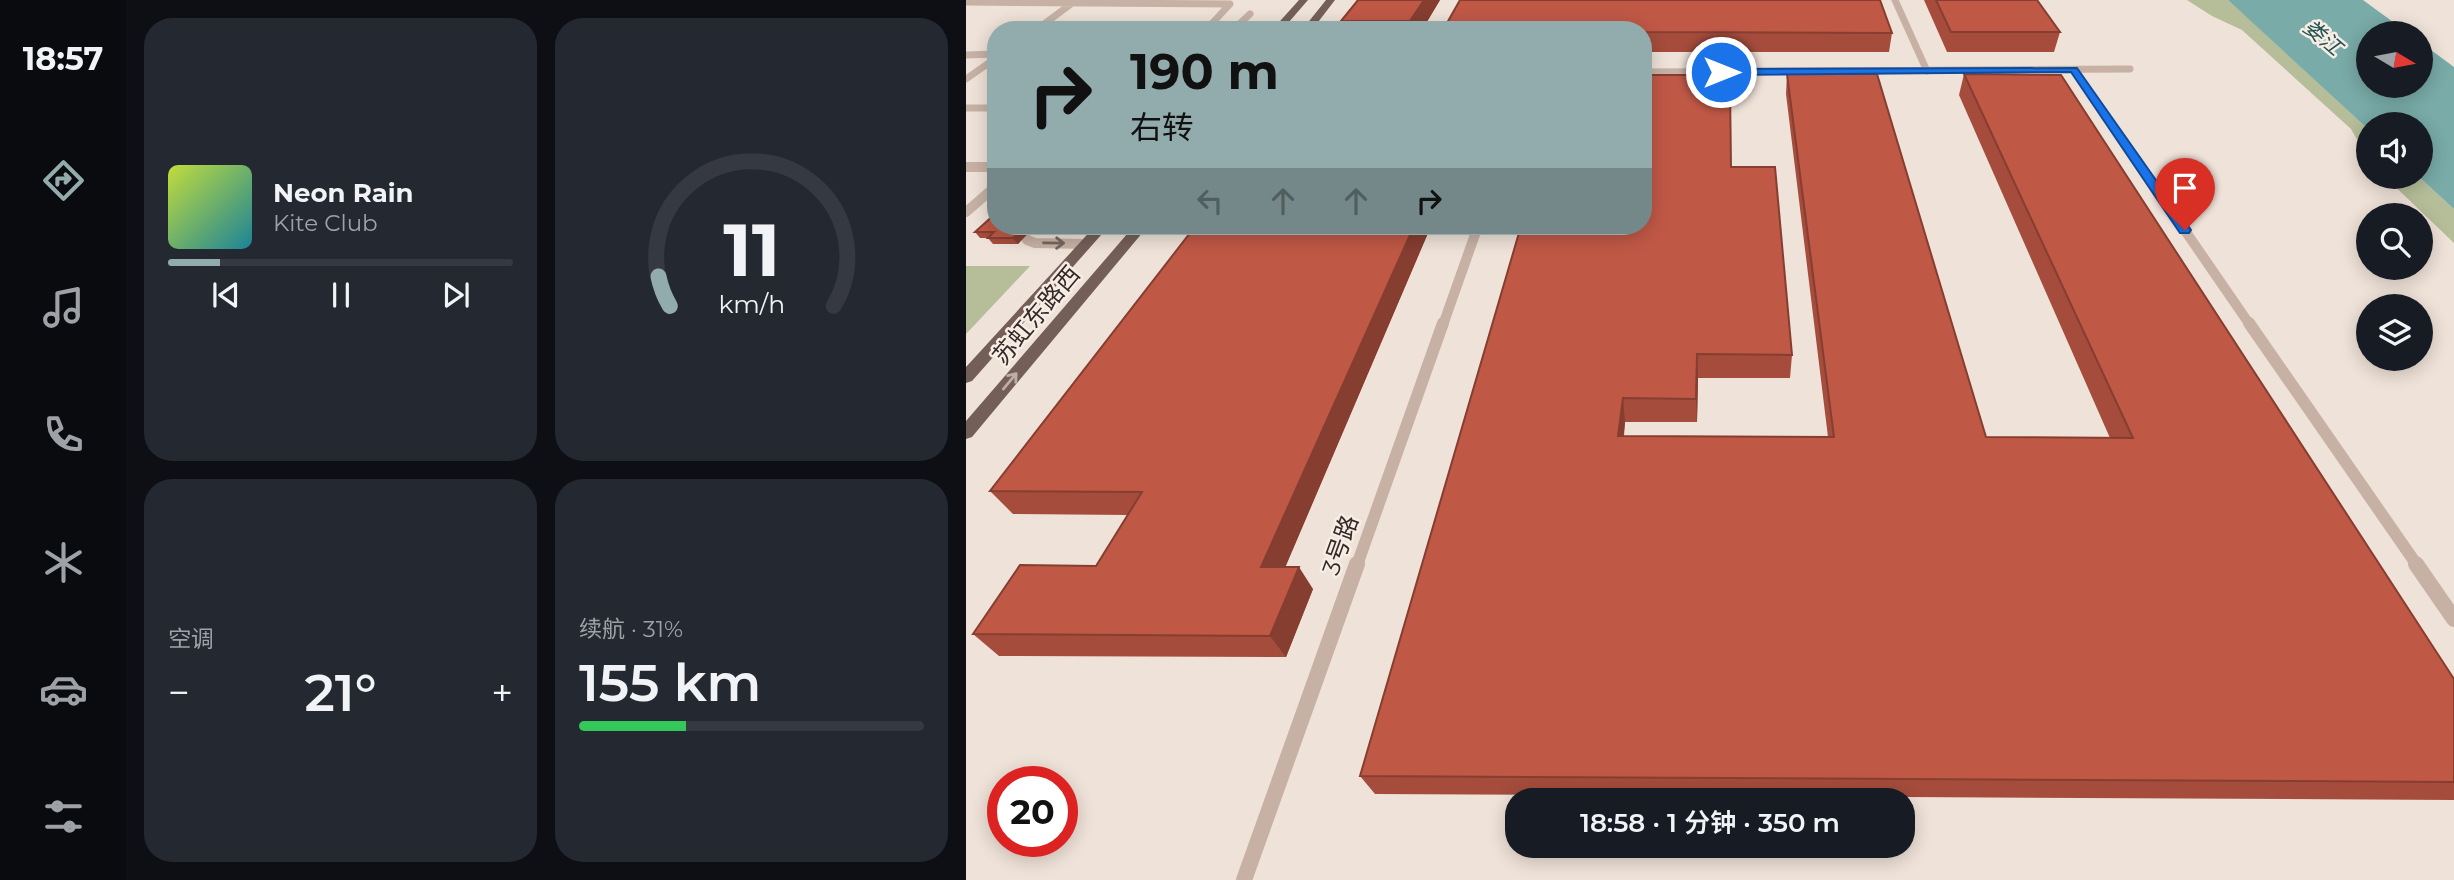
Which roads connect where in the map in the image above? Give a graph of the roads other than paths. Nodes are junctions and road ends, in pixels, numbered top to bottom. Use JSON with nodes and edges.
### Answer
{"nodes":[{"id":1,"x":1304,"y":0,"type":"edge"},
{"id":2,"x":1331,"y":0,"type":"edge"},
{"id":3,"x":1895,"y":0,"type":"edge"},
{"id":4,"x":1152,"y":1,"type":"edge"},
{"id":5,"x":966,"y":2,"type":"edge"},
{"id":6,"x":1076,"y":2,"type":"edge"},
{"id":7,"x":1250,"y":14,"type":"dead end"},
{"id":8,"x":1049,"y":21,"type":"edge"},
{"id":9,"x":1214,"y":21,"type":"edge"},
{"id":10,"x":1243,"y":21,"type":"edge"},
{"id":11,"x":1285,"y":21,"type":"edge"},
{"id":12,"x":1314,"y":21,"type":"edge"},
{"id":13,"x":966,"y":55,"type":"edge"},
{"id":14,"x":987,"y":56,"type":"edge"},
{"id":15,"x":987,"y":63,"type":"edge"},
{"id":16,"x":2130,"y":69,"type":"dead end"},
{"id":17,"x":2074,"y":70,"type":"junction"},
{"id":18,"x":1927,"y":71,"type":"junction"},
{"id":19,"x":1652,"y":72,"type":"edge"},
{"id":20,"x":966,"y":79,"type":"edge"},
{"id":21,"x":966,"y":108,"type":"edge"},
{"id":22,"x":987,"y":108,"type":"edge"},
{"id":23,"x":966,"y":167,"type":"edge"},
{"id":24,"x":987,"y":167,"type":"edge"},
{"id":25,"x":987,"y":194,"type":"edge"},
{"id":26,"x":966,"y":212,"type":"edge"},
{"id":27,"x":1094,"y":235,"type":"edge"},
{"id":28,"x":1133,"y":235,"type":"edge"},
{"id":29,"x":1475,"y":235,"type":"edge"},
{"id":30,"x":1025,"y":236,"type":"dead end"},
{"id":31,"x":1086,"y":244,"type":"junction"},
{"id":32,"x":966,"y":377,"type":"edge"},
{"id":33,"x":966,"y":433,"type":"edge"},
{"id":34,"x":2454,"y":619,"type":"edge"},
{"id":35,"x":1244,"y":880,"type":"edge"}],
"edges":[{"from":1,"to":11,"type":"main road"},
{"from":2,"to":12,"type":"main road"},
{"from":3,"to":18,"type":"lane"},
{"from":4,"to":6,"type":"lane"},
{"from":4,"to":9,"type":"lane"},
{"from":5,"to":6,"type":"lane"},
{"from":6,"to":8,"type":"lane"},
{"from":7,"to":10,"type":"lane"},
{"from":13,"to":14,"type":"lane"},
{"from":15,"to":20,"type":"lane"},
{"from":16,"to":17,"type":"lane"},
{"from":17,"to":18,"type":"lane"},
{"from":17,"to":34,"type":"lane"},
{"from":18,"to":19,"type":"lane"},
{"from":21,"to":22,"type":"lane"},
{"from":23,"to":24,"type":"lane"},
{"from":25,"to":26,"type":"lane"},
{"from":27,"to":31,"type":"main road"},
{"from":33,"to":28,"type":"main road","name":"苏虹东路西","one_way":true},
{"from":29,"to":35,"type":"lane","name":"3号路"},
{"from":30,"to":31,"type":"lane","one_way":true},
{"from":31,"to":32,"type":"main road"}]}
